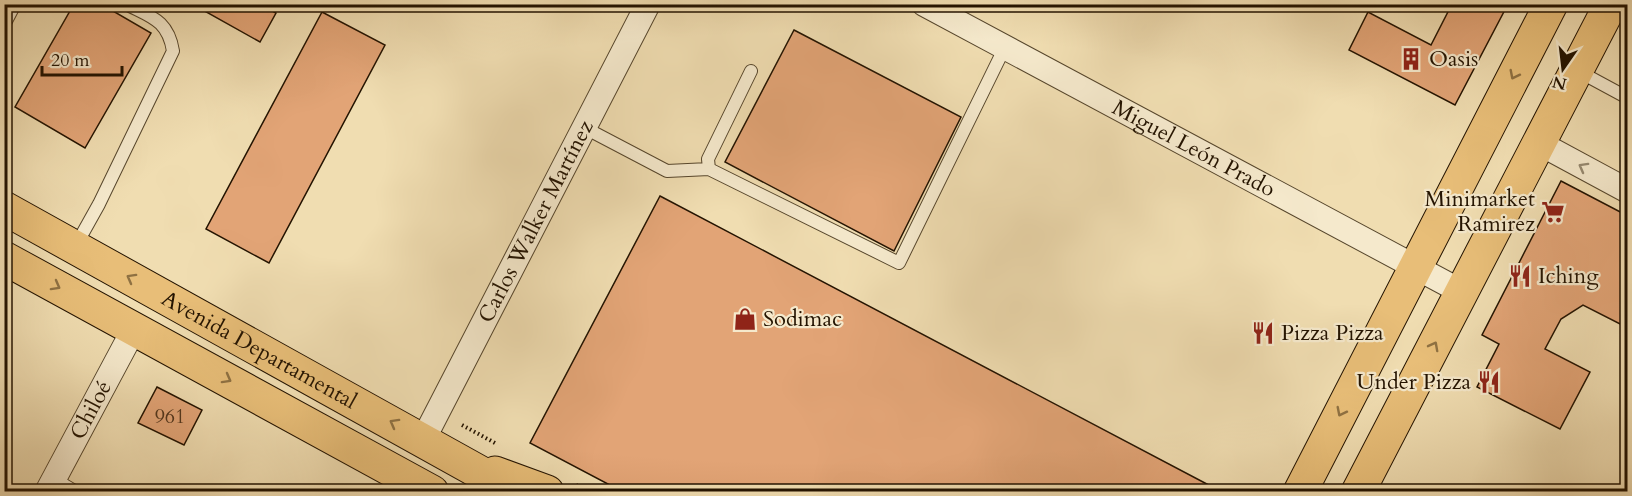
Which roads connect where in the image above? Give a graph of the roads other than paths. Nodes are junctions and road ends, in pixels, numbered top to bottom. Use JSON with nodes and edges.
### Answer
{"nodes":[{"id":1,"x":15,"y":4,"type":"edge"},
{"id":2,"x":126,"y":4,"type":"edge"},
{"id":3,"x":648,"y":4,"type":"edge"},
{"id":4,"x":924,"y":4,"type":"edge"},
{"id":5,"x":1551,"y":4,"type":"edge"},
{"id":6,"x":1611,"y":4,"type":"edge"},
{"id":7,"x":4,"y":25,"type":"edge"},
{"id":8,"x":1005,"y":47,"type":"junction"},
{"id":9,"x":751,"y":70,"type":"dead end"},
{"id":10,"x":1577,"y":70,"type":"junction"},
{"id":11,"x":1628,"y":98,"type":"edge"},
{"id":12,"x":585,"y":128,"type":"junction"},
{"id":13,"x":1539,"y":143,"type":"junction"},
{"id":14,"x":709,"y":169,"type":"junction"},
{"id":15,"x":1628,"y":191,"type":"edge"},
{"id":16,"x":4,"y":208,"type":"edge"},
{"id":17,"x":75,"y":247,"type":"junction"},
{"id":18,"x":4,"y":258,"type":"edge"},
{"id":19,"x":1416,"y":267,"type":"junction"},
{"id":20,"x":1462,"y":292,"type":"junction"},
{"id":21,"x":134,"y":329,"type":"junction"},
{"id":22,"x":423,"y":440,"type":"junction"},
{"id":23,"x":463,"y":463,"type":"junction"},
{"id":24,"x":51,"y":485,"type":"edge"},
{"id":25,"x":429,"y":490,"type":"edge"},
{"id":26,"x":76,"y":492,"type":"edge"},
{"id":27,"x":515,"y":492,"type":"edge"},
{"id":28,"x":547,"y":492,"type":"edge"},
{"id":29,"x":1300,"y":492,"type":"edge"},
{"id":30,"x":1358,"y":492,"type":"edge"}],
"edges":[{"from":1,"to":7,"type":"lane"},
{"from":2,"to":17,"type":"lane"},
{"from":3,"to":12,"type":"street","name":"Carlos Walker Martínez"},
{"from":4,"to":8,"type":"street","name":"Miguel León Prado"},
{"from":5,"to":19,"type":"main road","one_way":true},
{"from":6,"to":10,"type":"main road"},
{"from":8,"to":14,"type":"lane"},
{"from":8,"to":19,"type":"street","name":"Miguel León Prado"},
{"from":9,"to":14,"type":"lane"},
{"from":10,"to":11,"type":"lane"},
{"from":10,"to":13,"type":"main road"},
{"from":12,"to":14,"type":"lane"},
{"from":12,"to":22,"type":"street","name":"Carlos Walker Martínez"},
{"from":15,"to":13,"type":"street","one_way":true},
{"from":13,"to":20,"type":"main road"},
{"from":16,"to":17,"type":"main road","name":"Avenida Departamental"},
{"from":22,"to":17,"type":"main road","name":"Avenida Departamental","one_way":true},
{"from":18,"to":21,"type":"main road","name":"Avenida Departamental","one_way":true},
{"from":19,"to":20,"type":"street","name":"Miguel León Prado"},
{"from":19,"to":29,"type":"main road","one_way":true},
{"from":30,"to":20,"type":"main road","one_way":true},
{"from":21,"to":24,"type":"street","name":"Chiloé"},
{"from":21,"to":25,"type":"main road","name":"Avenida Departamental","one_way":true},
{"from":22,"to":23,"type":"main road","name":"Avenida Departamental"},
{"from":23,"to":27,"type":"main road","name":"Avenida Departamental"},
{"from":23,"to":28,"type":"main road"},
{"from":24,"to":26,"type":"lane"}]}
